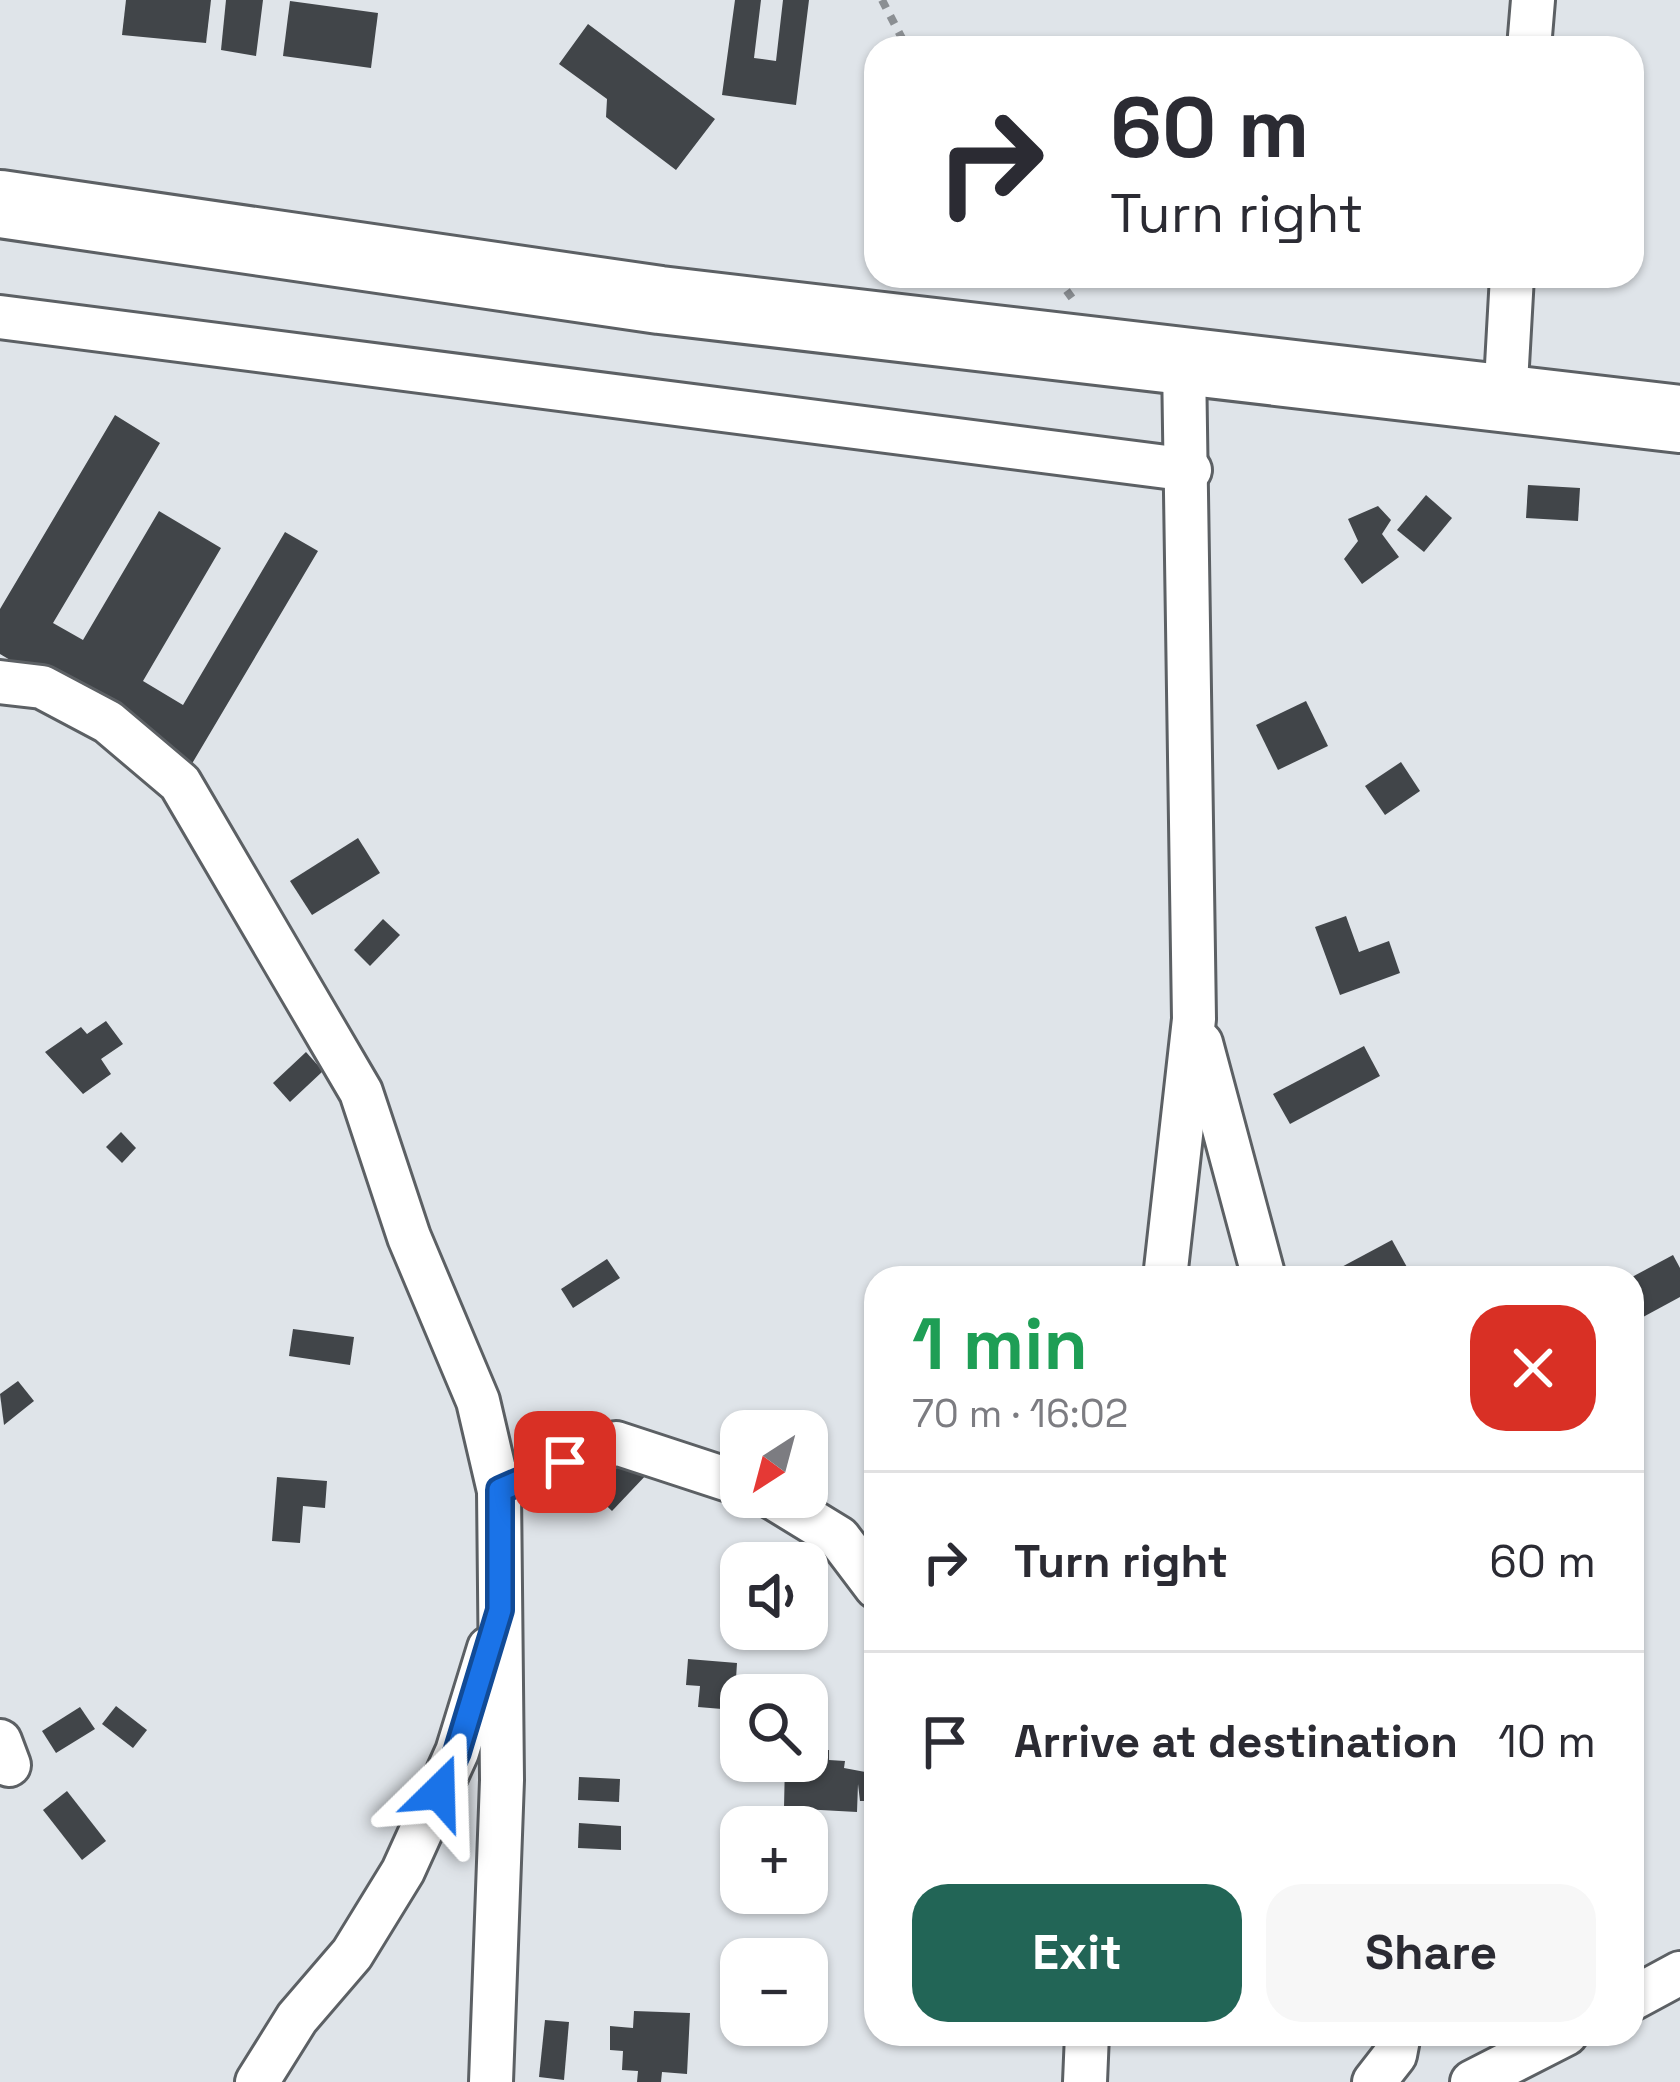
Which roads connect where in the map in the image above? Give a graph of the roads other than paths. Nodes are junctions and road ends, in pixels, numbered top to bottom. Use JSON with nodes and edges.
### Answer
{"nodes":[{"id":1,"x":1533,"y":0,"type":"edge"},
{"id":2,"x":1530,"y":36,"type":"edge"},
{"id":3,"x":0,"y":204,"type":"edge"},
{"id":4,"x":1511,"y":288,"type":"edge"},
{"id":5,"x":0,"y":317,"type":"edge"},
{"id":6,"x":1184,"y":362,"type":"junction"},
{"id":7,"x":1505,"y":401,"type":"junction"},
{"id":8,"x":1680,"y":419,"type":"edge"},
{"id":9,"x":1190,"y":470,"type":"junction"},
{"id":10,"x":0,"y":682,"type":"edge"},
{"id":11,"x":1194,"y":1019,"type":"junction"},
{"id":12,"x":1166,"y":1266,"type":"edge"},
{"id":13,"x":1261,"y":1266,"type":"edge"},
{"id":14,"x":720,"y":1477,"type":"edge"},
{"id":15,"x":500,"y":1490,"type":"junction"},
{"id":16,"x":817,"y":1518,"type":"edge"},
{"id":17,"x":857,"y":1537,"type":"edge"},
{"id":18,"x":500,"y":1610,"type":"junction"},
{"id":19,"x":1680,"y":1973,"type":"edge"},
{"id":20,"x":1644,"y":1992,"type":"edge"},
{"id":21,"x":1086,"y":2046,"type":"edge"},
{"id":22,"x":1397,"y":2046,"type":"edge"},
{"id":23,"x":1542,"y":2046,"type":"edge"},
{"id":24,"x":257,"y":2082,"type":"edge"},
{"id":25,"x":491,"y":2082,"type":"edge"},
{"id":26,"x":1085,"y":2082,"type":"edge"},
{"id":27,"x":1358,"y":2082,"type":"edge"},
{"id":28,"x":1374,"y":2082,"type":"edge"},
{"id":29,"x":1472,"y":2082,"type":"edge"}],
"edges":[{"from":1,"to":2,"type":"street"},
{"from":3,"to":6,"type":"highway"},
{"from":4,"to":7,"type":"street"},
{"from":5,"to":9,"type":"street"},
{"from":6,"to":7,"type":"highway"},
{"from":6,"to":9,"type":"street"},
{"from":7,"to":8,"type":"highway"},
{"from":9,"to":11,"type":"street"},
{"from":10,"to":15,"type":"street"},
{"from":11,"to":12,"type":"street"},
{"from":11,"to":13,"type":"street"},
{"from":14,"to":15,"type":"street"},
{"from":15,"to":18,"type":"street"},
{"from":16,"to":17,"type":"street"},
{"from":18,"to":24,"type":"street"},
{"from":18,"to":25,"type":"street"},
{"from":19,"to":20,"type":"street"},
{"from":21,"to":26,"type":"street"},
{"from":22,"to":28,"type":"street"},
{"from":23,"to":29,"type":"street"},
{"from":27,"to":28,"type":"street"}]}
